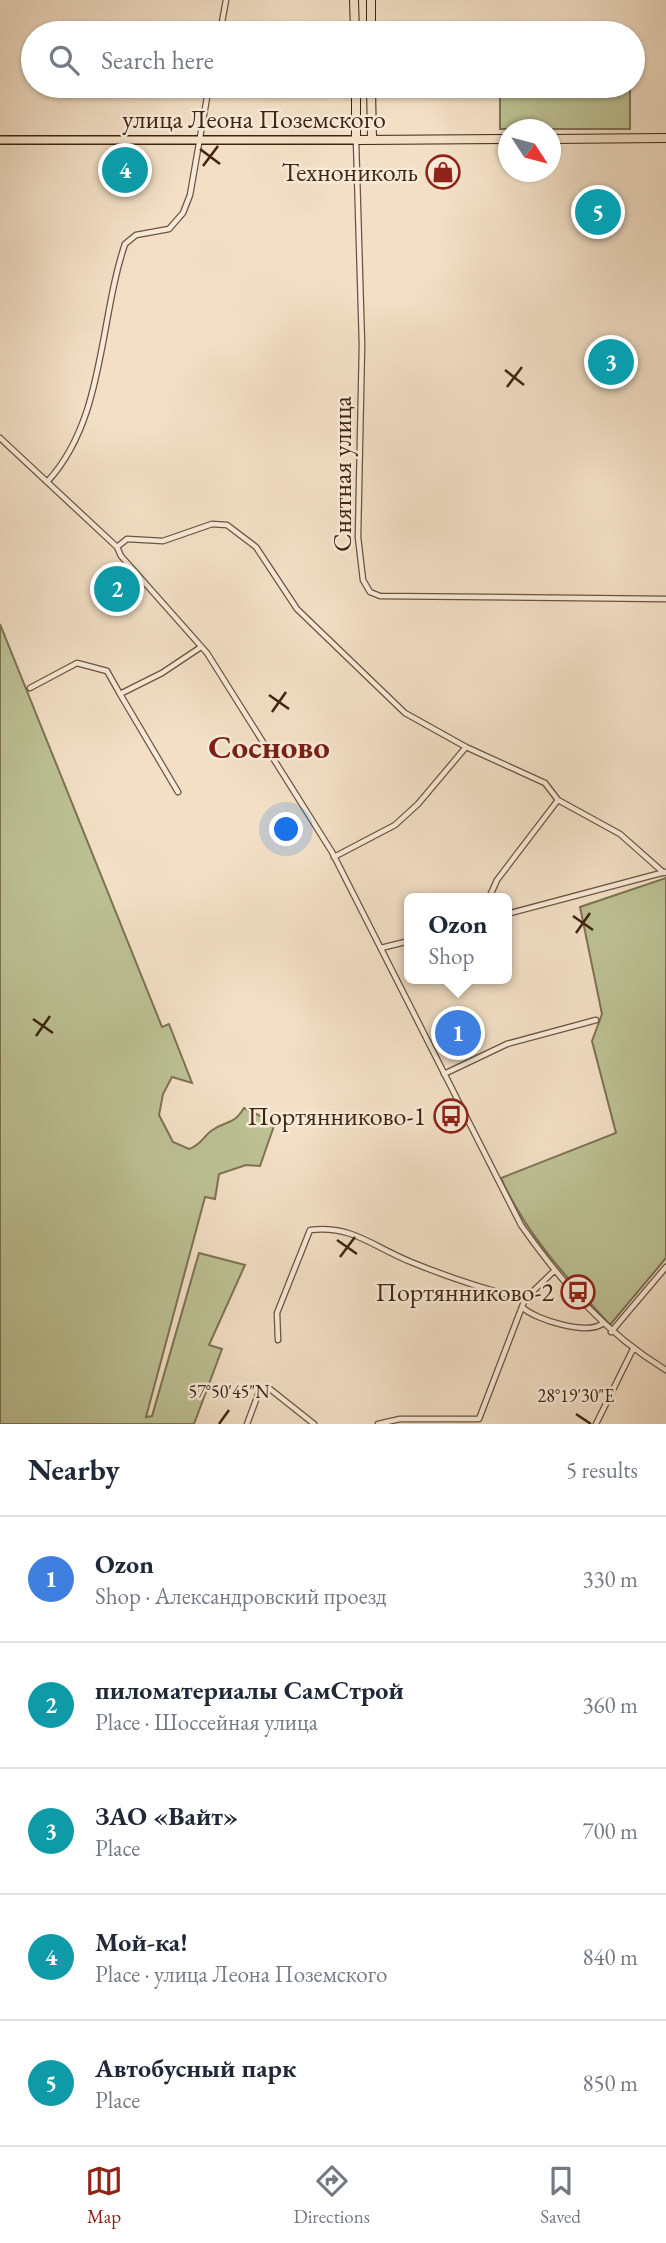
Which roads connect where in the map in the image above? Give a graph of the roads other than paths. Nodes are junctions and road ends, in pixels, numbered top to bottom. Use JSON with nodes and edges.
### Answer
{"nodes":[{"id":1,"x":226,"y":0,"type":"edge"},
{"id":2,"x":354,"y":0,"type":"edge"},
{"id":3,"x":371,"y":0,"type":"edge"},
{"id":4,"x":222,"y":21,"type":"edge"},
{"id":5,"x":355,"y":21,"type":"edge"},
{"id":6,"x":371,"y":21,"type":"edge"},
{"id":7,"x":207,"y":98,"type":"edge"},
{"id":8,"x":356,"y":98,"type":"edge"},
{"id":9,"x":371,"y":98,"type":"edge"},
{"id":10,"x":666,"y":138,"type":"edge"},
{"id":11,"x":198,"y":139,"type":"junction"},
{"id":12,"x":498,"y":139,"type":"edge"},
{"id":13,"x":561,"y":139,"type":"edge"},
{"id":14,"x":0,"y":140,"type":"edge"},
{"id":15,"x":356,"y":140,"type":"junction"},
{"id":16,"x":372,"y":140,"type":"junction"},
{"id":17,"x":0,"y":438,"type":"edge"},
{"id":18,"x":47,"y":482,"type":"junction"},
{"id":19,"x":117,"y":547,"type":"junction"},
{"id":20,"x":666,"y":599,"type":"edge"},
{"id":21,"x":201,"y":647,"type":"junction"},
{"id":22,"x":30,"y":688,"type":"dead end"},
{"id":23,"x":120,"y":694,"type":"junction"},
{"id":24,"x":466,"y":747,"type":"junction"},
{"id":25,"x":177,"y":792,"type":"dead end"},
{"id":26,"x":558,"y":800,"type":"junction"},
{"id":27,"x":334,"y":857,"type":"junction"},
{"id":28,"x":665,"y":872,"type":"edge"},
{"id":29,"x":492,"y":893,"type":"edge"},
{"id":30,"x":512,"y":913,"type":"edge"},
{"id":31,"x":404,"y":942,"type":"edge"},
{"id":32,"x":382,"y":948,"type":"junction"},
{"id":33,"x":596,"y":1020,"type":"dead end"},
{"id":34,"x":444,"y":1074,"type":"junction"},
{"id":35,"x":666,"y":1267,"type":"edge"},
{"id":36,"x":554,"y":1271,"type":"junction"},
{"id":37,"x":525,"y":1299,"type":"junction"},
{"id":38,"x":523,"y":1308,"type":"junction"},
{"id":39,"x":602,"y":1324,"type":"junction"},
{"id":40,"x":611,"y":1332,"type":"junction"},
{"id":41,"x":278,"y":1340,"type":"dead end"},
{"id":42,"x":633,"y":1349,"type":"junction"},
{"id":43,"x":666,"y":1370,"type":"edge"},
{"id":44,"x":247,"y":1424,"type":"edge"},
{"id":45,"x":314,"y":1424,"type":"edge"},
{"id":46,"x":378,"y":1424,"type":"edge"},
{"id":47,"x":596,"y":1424,"type":"edge"}],
"edges":[{"from":1,"to":4,"type":"street"},
{"from":2,"to":5,"type":"highway"},
{"from":3,"to":6,"type":"highway"},
{"from":7,"to":11,"type":"street"},
{"from":8,"to":15,"type":"highway"},
{"from":9,"to":16,"type":"highway"},
{"from":10,"to":13,"type":"highway"},
{"from":11,"to":14,"type":"main road","name":"улица Леона Поземского"},
{"from":11,"to":15,"type":"main road","name":"улица Леона Поземского"},
{"from":11,"to":18,"type":"street"},
{"from":12,"to":16,"type":"highway","name":"улица Леона Поземского"},
{"from":15,"to":16,"type":"highway","name":"улица Леона Поземского"},
{"from":15,"to":20,"type":"street","name":"Снятная улица"},
{"from":17,"to":18,"type":"street"},
{"from":18,"to":19,"type":"street"},
{"from":19,"to":21,"type":"street"},
{"from":19,"to":24,"type":"street"},
{"from":21,"to":23,"type":"street"},
{"from":21,"to":27,"type":"street"},
{"from":22,"to":23,"type":"street"},
{"from":23,"to":25,"type":"street"},
{"from":24,"to":26,"type":"street"},
{"from":24,"to":27,"type":"street"},
{"from":26,"to":28,"type":"street"},
{"from":26,"to":29,"type":"street"},
{"from":27,"to":32,"type":"street"},
{"from":28,"to":30,"type":"street"},
{"from":31,"to":32,"type":"street"},
{"from":32,"to":34,"type":"street"},
{"from":33,"to":34,"type":"street"},
{"from":34,"to":36,"type":"street"},
{"from":35,"to":40,"type":"street"},
{"from":36,"to":37,"type":"street"},
{"from":36,"to":39,"type":"street"},
{"from":37,"to":38,"type":"street"},
{"from":37,"to":41,"type":"street"},
{"from":38,"to":39,"type":"street"},
{"from":38,"to":46,"type":"street"},
{"from":39,"to":40,"type":"street"},
{"from":40,"to":42,"type":"street"},
{"from":42,"to":43,"type":"street"},
{"from":42,"to":47,"type":"street"},
{"from":44,"to":45,"type":"street"}]}
